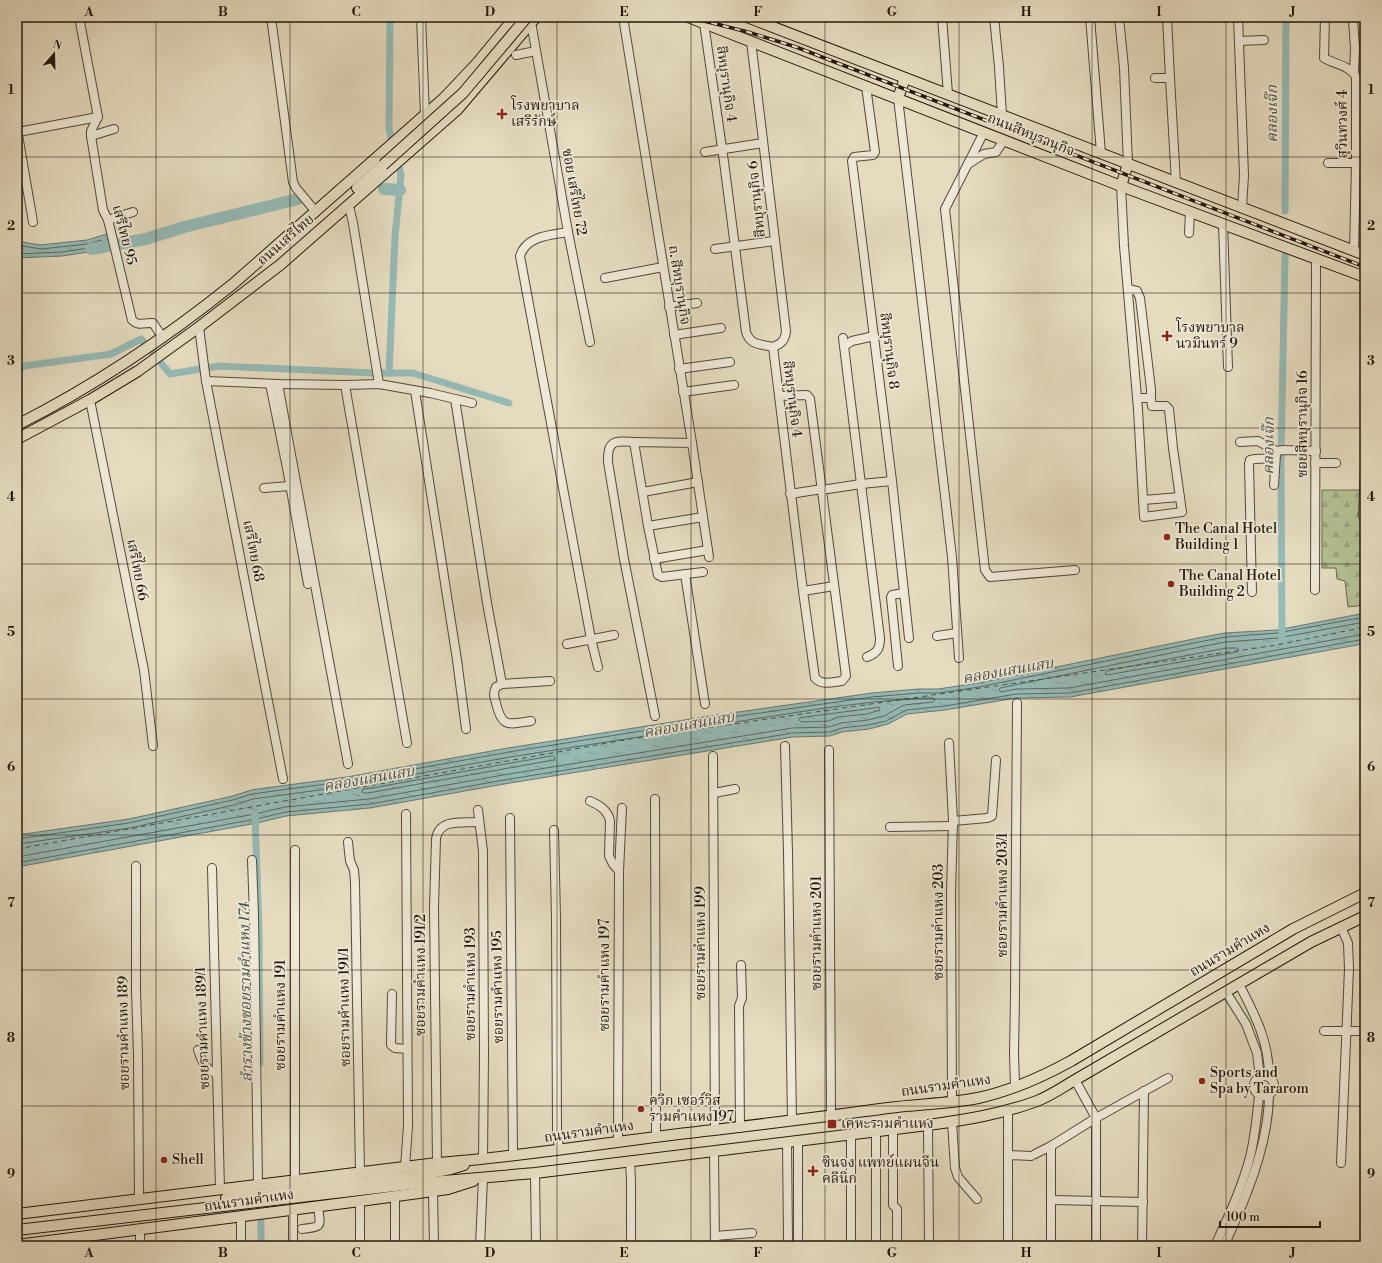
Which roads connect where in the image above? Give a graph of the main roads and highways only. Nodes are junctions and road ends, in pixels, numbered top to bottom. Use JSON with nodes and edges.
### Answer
{"nodes":[{"id":1,"x":515,"y":17,"type":"edge"},
{"id":2,"x":688,"y":17,"type":"edge"},
{"id":3,"x":746,"y":17,"type":"edge"},
{"id":4,"x":532,"y":19,"type":"edge"},
{"id":5,"x":468,"y":72,"type":"junction"},
{"id":6,"x":905,"y":78,"type":"junction"},
{"id":7,"x":480,"y":84,"type":"junction"},
{"id":8,"x":898,"y":98,"type":"junction"},
{"id":9,"x":1128,"y":164,"type":"junction"},
{"id":10,"x":383,"y":170,"type":"junction"},
{"id":11,"x":1121,"y":186,"type":"junction"},
{"id":12,"x":1365,"y":255,"type":"edge"},
{"id":13,"x":1365,"y":277,"type":"edge"},
{"id":14,"x":258,"y":282,"type":"junction"},
{"id":15,"x":17,"y":425,"type":"edge"},
{"id":16,"x":17,"y":439,"type":"edge"},
{"id":17,"x":1365,"y":893,"type":"edge"},
{"id":18,"x":1365,"y":916,"type":"edge"},
{"id":19,"x":483,"y":1159,"type":"junction"},
{"id":20,"x":483,"y":1178,"type":"junction"},
{"id":21,"x":187,"y":1206,"type":"junction"},
{"id":22,"x":17,"y":1214,"type":"edge"},
{"id":23,"x":17,"y":1224,"type":"edge"},
{"id":24,"x":17,"y":1230,"type":"edge"},
{"id":25,"x":17,"y":1245,"type":"edge"}],
"edges":[{"from":1,"to":5,"type":"main road","name":"ถนนเสรีไทย"},
{"from":2,"to":8,"type":"main road","name":"ถนนสีหบุรานุกิจ"},
{"from":3,"to":6,"type":"main road","name":"ถนนสีหบุรานุกิจ"},
{"from":4,"to":7,"type":"main road","name":"ถนนเสรีไทย"},
{"from":4,"to":10,"type":"main road","bridge":true},
{"from":5,"to":7,"type":"main road"},
{"from":5,"to":15,"type":"main road","name":"ถนนเสรีไทย"},
{"from":6,"to":8,"type":"main road"},
{"from":6,"to":9,"type":"main road","name":"ถนนสีหบุรานุกิจ"},
{"from":7,"to":10,"type":"main road","name":"ถนนเสรีไทย"},
{"from":8,"to":11,"type":"main road","name":"ถนนสีหบุรานุกิจ"},
{"from":9,"to":11,"type":"main road"},
{"from":9,"to":12,"type":"main road","name":"ถนนสีหบุรานุกิจ"},
{"from":10,"to":14,"type":"main road","name":"ถนนเสรีไทย"},
{"from":10,"to":14,"type":"main road"},
{"from":11,"to":13,"type":"main road","name":"ถนนสีหบุรานุกิจ"},
{"from":14,"to":16,"type":"main road","name":"ถนนเสรีไทย"},
{"from":17,"to":19,"type":"main road","name":"ถนนรามคำแหง"},
{"from":18,"to":20,"type":"main road","name":"ถนนรามคำแหง"},
{"from":19,"to":21,"type":"main road","name":"ถนนรามคำแหง"},
{"from":19,"to":22,"type":"main road","name":"ถนนรามคำแหง"},
{"from":20,"to":21,"type":"main road","name":"ถนนรามคำแหง"},
{"from":20,"to":25,"type":"main road","name":"ถนนรามคำแหง"},
{"from":21,"to":23,"type":"main road","name":"ถนนรามคำแหง"},
{"from":21,"to":24,"type":"main road","name":"ถนนรามคำแหง"}]}
